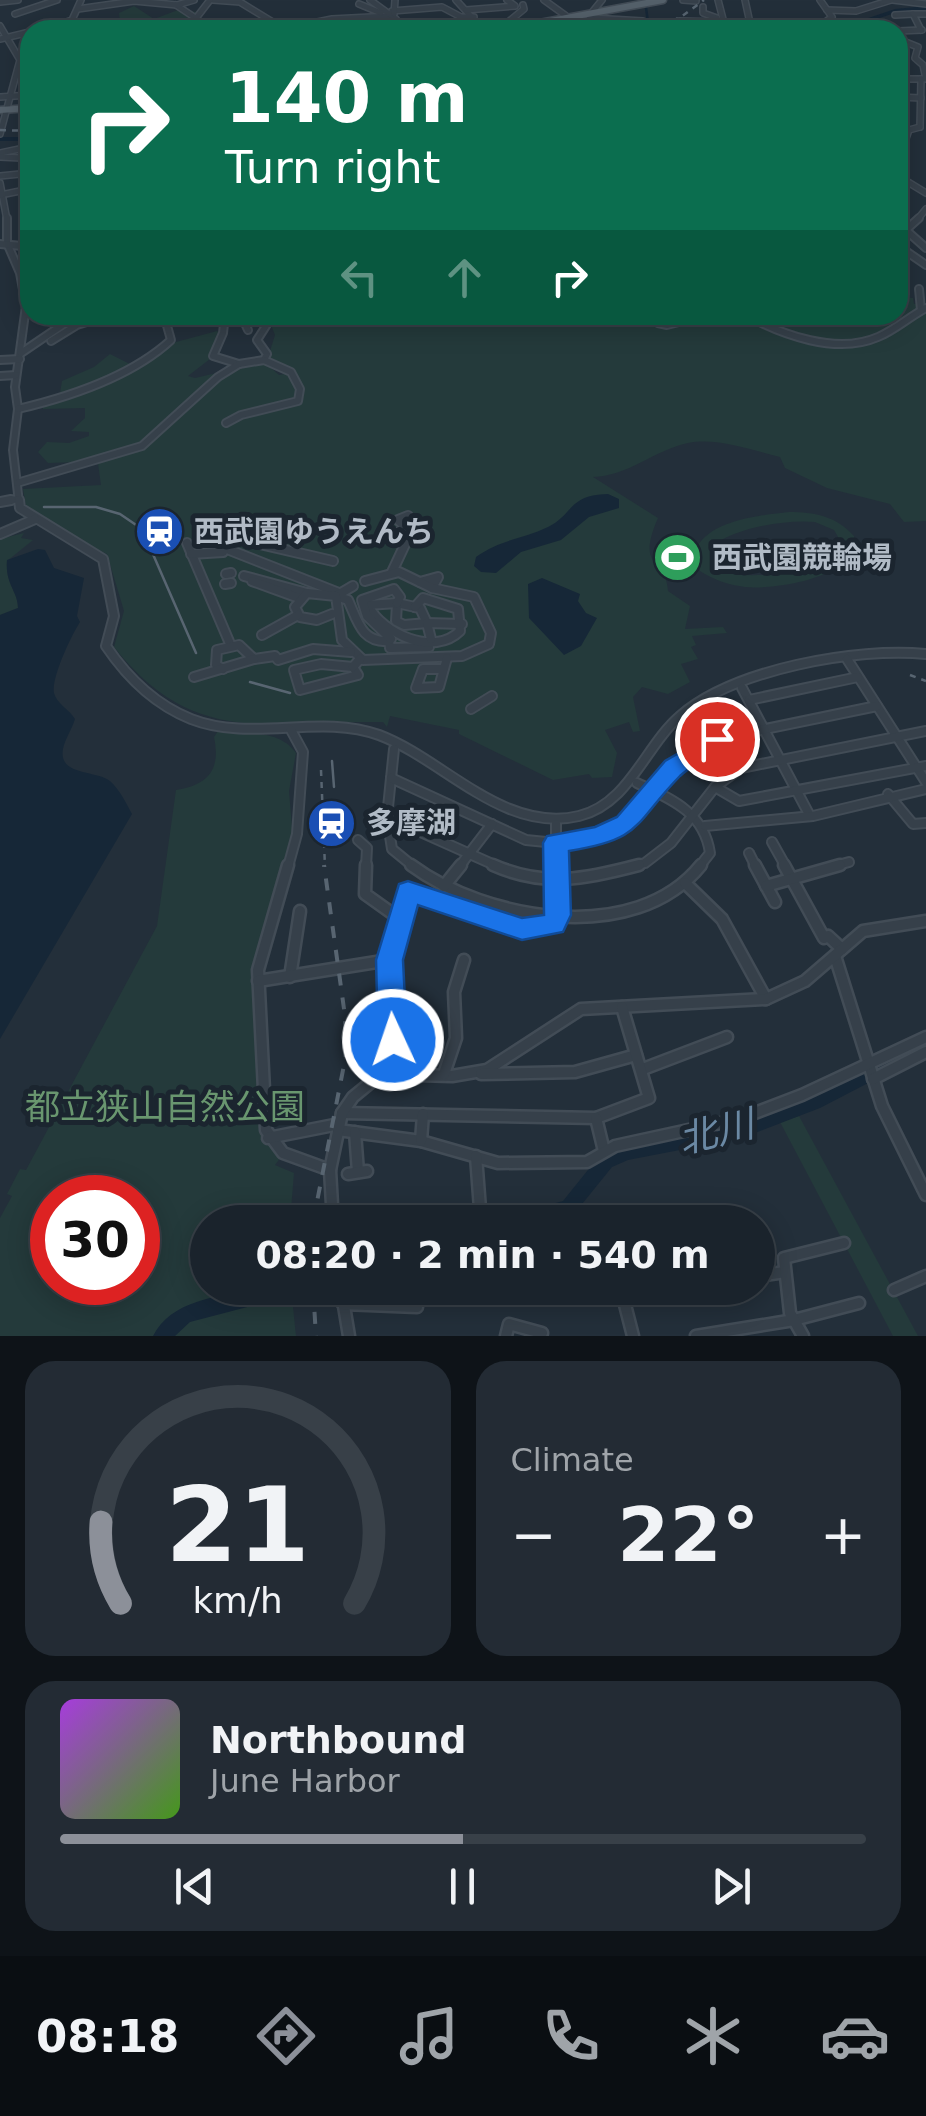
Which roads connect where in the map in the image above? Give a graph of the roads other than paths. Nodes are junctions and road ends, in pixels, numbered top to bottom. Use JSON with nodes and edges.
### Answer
{"nodes":[{"id":1,"x":18,"y":0,"type":"edge"},
{"id":2,"x":57,"y":0,"type":"edge"},
{"id":3,"x":81,"y":0,"type":"edge"},
{"id":4,"x":194,"y":0,"type":"edge"},
{"id":5,"x":212,"y":0,"type":"edge"},
{"id":6,"x":370,"y":0,"type":"edge"},
{"id":7,"x":415,"y":0,"type":"edge"},
{"id":8,"x":456,"y":0,"type":"edge"},
{"id":9,"x":507,"y":0,"type":"edge"},
{"id":10,"x":544,"y":0,"type":"edge"},
{"id":11,"x":602,"y":0,"type":"edge"},
{"id":12,"x":662,"y":0,"type":"edge"},
{"id":13,"x":683,"y":0,"type":"edge"},
{"id":14,"x":718,"y":0,"type":"edge"},
{"id":15,"x":820,"y":0,"type":"edge"},
{"id":16,"x":889,"y":0,"type":"edge"},
{"id":17,"x":405,"y":1,"type":"edge"},
{"id":18,"x":696,"y":1,"type":"edge"},
{"id":19,"x":907,"y":1,"type":"edge"},
{"id":20,"x":0,"y":2,"type":"edge"},
{"id":21,"x":872,"y":2,"type":"edge"},
{"id":22,"x":443,"y":3,"type":"edge"},
{"id":23,"x":359,"y":4,"type":"dead end"},
{"id":24,"x":926,"y":4,"type":"edge"},
{"id":25,"x":176,"y":5,"type":"junction"},
{"id":26,"x":515,"y":6,"type":"junction"},
{"id":27,"x":702,"y":8,"type":"dead end"},
{"id":28,"x":78,"y":9,"type":"junction"},
{"id":29,"x":375,"y":9,"type":"junction"},
{"id":30,"x":419,"y":9,"type":"junction"},
{"id":31,"x":394,"y":10,"type":"edge"},
{"id":32,"x":466,"y":10,"type":"junction"},
{"id":33,"x":827,"y":10,"type":"junction"},
{"id":34,"x":15,"y":14,"type":"dead end"},
{"id":35,"x":913,"y":14,"type":"junction"},
{"id":36,"x":926,"y":14,"type":"edge"},
{"id":37,"x":895,"y":16,"type":"dead end"},
{"id":38,"x":474,"y":17,"type":"junction"},
{"id":39,"x":591,"y":17,"type":"junction"},
{"id":40,"x":358,"y":18,"type":"joint"},
{"id":41,"x":569,"y":18,"type":"junction"},
{"id":42,"x":197,"y":19,"type":"joint"},
{"id":43,"x":71,"y":20,"type":"edge"},
{"id":44,"x":265,"y":20,"type":"edge"},
{"id":45,"x":341,"y":20,"type":"edge"},
{"id":46,"x":475,"y":20,"type":"edge"},
{"id":47,"x":510,"y":20,"type":"edge"},
{"id":48,"x":547,"y":20,"type":"edge"},
{"id":49,"x":592,"y":20,"type":"edge"},
{"id":50,"x":631,"y":20,"type":"edge"},
{"id":51,"x":722,"y":20,"type":"joint"},
{"id":52,"x":829,"y":20,"type":"edge"},
{"id":53,"x":0,"y":26,"type":"edge"},
{"id":54,"x":923,"y":30,"type":"edge"},
{"id":55,"x":3,"y":38,"type":"edge"},
{"id":56,"x":908,"y":44,"type":"edge"},
{"id":57,"x":17,"y":52,"type":"junction"},
{"id":58,"x":20,"y":52,"type":"edge"},
{"id":59,"x":918,"y":54,"type":"junction"},
{"id":60,"x":926,"y":55,"type":"edge"},
{"id":61,"x":924,"y":65,"type":"edge"},
{"id":62,"x":15,"y":76,"type":"junction"},
{"id":63,"x":20,"y":76,"type":"edge"},
{"id":64,"x":924,"y":79,"type":"edge"},
{"id":65,"x":10,"y":96,"type":"junction"},
{"id":66,"x":20,"y":96,"type":"edge"},
{"id":67,"x":0,"y":97,"type":"edge"},
{"id":68,"x":923,"y":103,"type":"edge"},
{"id":69,"x":4,"y":109,"type":"edge"},
{"id":70,"x":924,"y":130,"type":"edge"},
{"id":71,"x":0,"y":134,"type":"edge"},
{"id":72,"x":0,"y":183,"type":"edge"},
{"id":73,"x":2,"y":194,"type":"edge"},
{"id":74,"x":926,"y":209,"type":"edge"},
{"id":75,"x":4,"y":214,"type":"edge"},
{"id":76,"x":908,"y":228,"type":"edge"},
{"id":77,"x":3,"y":241,"type":"edge"},
{"id":78,"x":20,"y":284,"type":"edge"},
{"id":79,"x":919,"y":289,"type":"dead end"},
{"id":80,"x":924,"y":309,"type":"edge"},
{"id":81,"x":23,"y":325,"type":"edge"},
{"id":82,"x":62,"y":325,"type":"edge"},
{"id":83,"x":76,"y":325,"type":"edge"},
{"id":84,"x":166,"y":325,"type":"edge"},
{"id":85,"x":224,"y":325,"type":"edge"},
{"id":86,"x":246,"y":325,"type":"edge"},
{"id":87,"x":266,"y":325,"type":"edge"},
{"id":88,"x":768,"y":325,"type":"edge"},
{"id":89,"x":897,"y":325,"type":"edge"},
{"id":90,"x":248,"y":330,"type":"dead end"},
{"id":91,"x":42,"y":338,"type":"junction"},
{"id":92,"x":50,"y":341,"type":"junction"},
{"id":93,"x":64,"y":346,"type":"dead end"},
{"id":94,"x":20,"y":356,"type":"junction"},
{"id":95,"x":0,"y":360,"type":"edge"},
{"id":96,"x":264,"y":360,"type":"junction"},
{"id":97,"x":239,"y":364,"type":"junction"},
{"id":98,"x":0,"y":376,"type":"edge"},
{"id":99,"x":16,"y":376,"type":"junction"},
{"id":100,"x":18,"y":409,"type":"junction"},
{"id":101,"x":226,"y":423,"type":"dead end"},
{"id":102,"x":17,"y":483,"type":"junction"},
{"id":103,"x":18,"y":498,"type":"junction"},
{"id":104,"x":0,"y":502,"type":"edge"},
{"id":105,"x":408,"y":516,"type":"dead end"},
{"id":106,"x":34,"y":519,"type":"junction"},
{"id":107,"x":0,"y":534,"type":"edge"},
{"id":108,"x":187,"y":543,"type":"dead end"},
{"id":109,"x":227,"y":549,"type":"junction"},
{"id":110,"x":191,"y":554,"type":"junction"},
{"id":111,"x":333,"y":562,"type":"dead end"},
{"id":112,"x":392,"y":572,"type":"junction"},
{"id":113,"x":203,"y":581,"type":"junction"},
{"id":114,"x":365,"y":581,"type":"dead end"},
{"id":115,"x":354,"y":586,"type":"dead end"},
{"id":116,"x":338,"y":594,"type":"junction"},
{"id":117,"x":304,"y":595,"type":"junction"},
{"id":118,"x":348,"y":600,"type":"junction"},
{"id":119,"x":362,"y":600,"type":"junction"},
{"id":120,"x":396,"y":606,"type":"junction"},
{"id":121,"x":415,"y":607,"type":"junction"},
{"id":122,"x":442,"y":608,"type":"junction"},
{"id":123,"x":332,"y":614,"type":"junction"},
{"id":124,"x":301,"y":616,"type":"junction"},
{"id":125,"x":426,"y":618,"type":"junction"},
{"id":126,"x":440,"y":624,"type":"junction"},
{"id":127,"x":462,"y":624,"type":"junction"},
{"id":128,"x":404,"y":625,"type":"junction"},
{"id":129,"x":266,"y":634,"type":"dead end"},
{"id":130,"x":393,"y":638,"type":"junction"},
{"id":131,"x":430,"y":639,"type":"junction"},
{"id":132,"x":231,"y":646,"type":"junction"},
{"id":133,"x":351,"y":652,"type":"junction"},
{"id":134,"x":926,"y":654,"type":"edge"},
{"id":135,"x":447,"y":658,"type":"junction"},
{"id":136,"x":254,"y":659,"type":"junction"},
{"id":137,"x":847,"y":659,"type":"junction"},
{"id":138,"x":356,"y":663,"type":"junction"},
{"id":139,"x":329,"y":665,"type":"junction"},
{"id":140,"x":223,"y":668,"type":"junction"},
{"id":141,"x":444,"y":668,"type":"dead end"},
{"id":142,"x":194,"y":676,"type":"dead end"},
{"id":143,"x":858,"y":677,"type":"junction"},
{"id":144,"x":335,"y":680,"type":"junction"},
{"id":145,"x":742,"y":688,"type":"dead end"},
{"id":146,"x":492,"y":696,"type":"dead end"},
{"id":147,"x":749,"y":700,"type":"junction"},
{"id":148,"x":877,"y":706,"type":"junction"},
{"id":149,"x":470,"y":710,"type":"dead end"},
{"id":150,"x":763,"y":728,"type":"junction"},
{"id":151,"x":291,"y":730,"type":"junction"},
{"id":152,"x":926,"y":731,"type":"edge"},
{"id":153,"x":896,"y":736,"type":"junction"},
{"id":154,"x":394,"y":749,"type":"dead end"},
{"id":155,"x":780,"y":759,"type":"junction"},
{"id":156,"x":921,"y":766,"type":"edge"},
{"id":157,"x":391,"y":778,"type":"junction"},
{"id":158,"x":636,"y":783,"type":"dead end"},
{"id":159,"x":926,"y":786,"type":"edge"},
{"id":160,"x":715,"y":787,"type":"junction"},
{"id":161,"x":654,"y":791,"type":"junction"},
{"id":162,"x":797,"y":792,"type":"junction"},
{"id":163,"x":888,"y":794,"type":"junction"},
{"id":164,"x":694,"y":813,"type":"junction"},
{"id":165,"x":810,"y":816,"type":"junction"},
{"id":166,"x":387,"y":817,"type":"junction"},
{"id":167,"x":926,"y":823,"type":"edge"},
{"id":168,"x":492,"y":824,"type":"junction"},
{"id":169,"x":556,"y":824,"type":"dead end"},
{"id":170,"x":705,"y":826,"type":"junction"},
{"id":171,"x":358,"y":840,"type":"dead end"},
{"id":172,"x":772,"y":842,"type":"dead end"},
{"id":173,"x":556,"y":843,"type":"junction"},
{"id":174,"x":749,"y":853,"type":"dead end"},
{"id":175,"x":467,"y":855,"type":"junction"},
{"id":176,"x":849,"y":862,"type":"dead end"},
{"id":177,"x":790,"y":879,"type":"junction"},
{"id":178,"x":556,"y":880,"type":"junction"},
{"id":179,"x":685,"y":883,"type":"junction"},
{"id":180,"x":444,"y":886,"type":"junction"},
{"id":181,"x":766,"y":886,"type":"junction"},
{"id":182,"x":775,"y":902,"type":"dead end"},
{"id":183,"x":300,"y":911,"type":"dead end"},
{"id":184,"x":557,"y":915,"type":"junction"},
{"id":185,"x":400,"y":919,"type":"junction"},
{"id":186,"x":925,"y":923,"type":"edge"},
{"id":187,"x":838,"y":953,"type":"junction"},
{"id":188,"x":390,"y":960,"type":"junction"},
{"id":189,"x":464,"y":960,"type":"dead end"},
{"id":190,"x":290,"y":976,"type":"junction"},
{"id":191,"x":258,"y":981,"type":"junction"},
{"id":192,"x":766,"y":999,"type":"junction"},
{"id":193,"x":622,"y":1006,"type":"junction"},
{"id":194,"x":926,"y":1036,"type":"edge"},
{"id":195,"x":727,"y":1037,"type":"dead end"},
{"id":196,"x":926,"y":1052,"type":"edge"},
{"id":197,"x":636,"y":1055,"type":"junction"},
{"id":198,"x":868,"y":1065,"type":"junction"},
{"id":199,"x":642,"y":1068,"type":"junction"},
{"id":200,"x":381,"y":1074,"type":"junction"},
{"id":201,"x":444,"y":1074,"type":"junction"},
{"id":202,"x":477,"y":1074,"type":"junction"},
{"id":203,"x":874,"y":1078,"type":"junction"},
{"id":204,"x":423,"y":1114,"type":"junction"},
{"id":205,"x":596,"y":1118,"type":"junction"},
{"id":206,"x":340,"y":1122,"type":"junction"},
{"id":207,"x":355,"y":1132,"type":"junction"},
{"id":208,"x":268,"y":1138,"type":"junction"},
{"id":209,"x":421,"y":1141,"type":"junction"},
{"id":210,"x":604,"y":1151,"type":"junction"},
{"id":211,"x":476,"y":1156,"type":"junction"},
{"id":212,"x":330,"y":1170,"type":"junction"},
{"id":213,"x":358,"y":1172,"type":"dead end"},
{"id":214,"x":926,"y":1195,"type":"edge"},
{"id":215,"x":333,"y":1205,"type":"edge"},
{"id":216,"x":480,"y":1205,"type":"edge"},
{"id":217,"x":844,"y":1242,"type":"dead end"},
{"id":218,"x":786,"y":1272,"type":"junction"},
{"id":219,"x":775,"y":1274,"type":"edge"},
{"id":220,"x":926,"y":1276,"type":"edge"},
{"id":221,"x":894,"y":1290,"type":"dead end"},
{"id":222,"x":859,"y":1303,"type":"dead end"},
{"id":223,"x":344,"y":1305,"type":"edge"},
{"id":224,"x":413,"y":1305,"type":"edge"},
{"id":225,"x":625,"y":1305,"type":"edge"},
{"id":226,"x":417,"y":1306,"type":"dead end"},
{"id":227,"x":794,"y":1320,"type":"junction"},
{"id":228,"x":542,"y":1333,"type":"dead end"},
{"id":229,"x":349,"y":1336,"type":"edge"},
{"id":230,"x":506,"y":1336,"type":"edge"},
{"id":231,"x":633,"y":1336,"type":"edge"},
{"id":232,"x":696,"y":1336,"type":"edge"},
{"id":233,"x":802,"y":1336,"type":"edge"}],
"edges":[{"from":1,"to":20,"type":"street"},
{"from":2,"to":34,"type":"street"},
{"from":3,"to":28,"type":"street"},
{"from":4,"to":25,"type":"street"},
{"from":5,"to":42,"type":"street"},
{"from":5,"to":44,"type":"street"},
{"from":6,"to":29,"type":"street"},
{"from":7,"to":30,"type":"street"},
{"from":8,"to":32,"type":"street"},
{"from":9,"to":26,"type":"street"},
{"from":10,"to":41,"type":"street"},
{"from":11,"to":39,"type":"street"},
{"from":12,"to":39,"type":"main road"},
{"from":13,"to":18,"type":"street"},
{"from":14,"to":51,"type":"street"},
{"from":15,"to":33,"type":"street"},
{"from":16,"to":19,"type":"street"},
{"from":16,"to":21,"type":"street"},
{"from":17,"to":31,"type":"street"},
{"from":19,"to":24,"type":"street"},
{"from":21,"to":33,"type":"street"},
{"from":22,"to":30,"type":"street"},
{"from":22,"to":38,"type":"street"},
{"from":23,"to":29,"type":"street"},
{"from":25,"to":28,"type":"street"},
{"from":25,"to":42,"type":"street"},
{"from":26,"to":32,"type":"street"},
{"from":26,"to":47,"type":"street"},
{"from":27,"to":51,"type":"street"},
{"from":28,"to":43,"type":"street"},
{"from":29,"to":31,"type":"street"},
{"from":30,"to":31,"type":"street"},
{"from":31,"to":40,"type":"street"},
{"from":32,"to":38,"type":"street"},
{"from":33,"to":52,"type":"street"},
{"from":35,"to":36,"type":"street"},
{"from":35,"to":37,"type":"street"},
{"from":35,"to":54,"type":"street"},
{"from":38,"to":46,"type":"street"},
{"from":39,"to":41,"type":"main road"},
{"from":39,"to":49,"type":"street"},
{"from":39,"to":50,"type":"street"},
{"from":40,"to":45,"type":"street"},
{"from":41,"to":48,"type":"main road"},
{"from":53,"to":55,"type":"street"},
{"from":55,"to":57,"type":"street"},
{"from":56,"to":59,"type":"street"},
{"from":57,"to":58,"type":"street"},
{"from":57,"to":62,"type":"street"},
{"from":59,"to":60,"type":"street"},
{"from":59,"to":61,"type":"street"},
{"from":61,"to":64,"type":"street"},
{"from":62,"to":63,"type":"street"},
{"from":62,"to":65,"type":"street"},
{"from":64,"to":68,"type":"street"},
{"from":65,"to":66,"type":"street"},
{"from":65,"to":67,"type":"street"},
{"from":65,"to":69,"type":"street"},
{"from":68,"to":70,"type":"street"},
{"from":69,"to":71,"type":"street"},
{"from":72,"to":73,"type":"street"},
{"from":73,"to":75,"type":"street"},
{"from":74,"to":76,"type":"street"},
{"from":75,"to":77,"type":"street"},
{"from":77,"to":78,"type":"street"},
{"from":79,"to":80,"type":"street"},
{"from":81,"to":94,"type":"street"},
{"from":82,"to":91,"type":"street"},
{"from":83,"to":92,"type":"street"},
{"from":84,"to":100,"type":"street"},
{"from":85,"to":97,"type":"street"},
{"from":86,"to":90,"type":"street"},
{"from":87,"to":96,"type":"street"},
{"from":88,"to":89,"type":"street"},
{"from":91,"to":92,"type":"street"},
{"from":91,"to":94,"type":"street"},
{"from":92,"to":93,"type":"street"},
{"from":94,"to":95,"type":"street"},
{"from":94,"to":99,"type":"street"},
{"from":96,"to":97,"type":"street"},
{"from":96,"to":101,"type":"street"},
{"from":97,"to":102,"type":"street"},
{"from":98,"to":99,"type":"street"},
{"from":99,"to":100,"type":"street"},
{"from":100,"to":102,"type":"street"},
{"from":102,"to":103,"type":"street"},
{"from":103,"to":104,"type":"street"},
{"from":103,"to":106,"type":"street"},
{"from":105,"to":112,"type":"street"},
{"from":106,"to":107,"type":"street"},
{"from":106,"to":151,"type":"street"},
{"from":108,"to":110,"type":"street"},
{"from":109,"to":110,"type":"street"},
{"from":109,"to":111,"type":"street"},
{"from":109,"to":116,"type":"street"},
{"from":110,"to":113,"type":"street"},
{"from":112,"to":114,"type":"street"},
{"from":112,"to":135,"type":"street"},
{"from":113,"to":117,"type":"street"},
{"from":113,"to":132,"type":"street"},
{"from":115,"to":116,"type":"street"},
{"from":116,"to":117,"type":"street"},
{"from":116,"to":118,"type":"street"},
{"from":116,"to":123,"type":"street"},
{"from":117,"to":124,"type":"street"},
{"from":118,"to":119,"type":"street"},
{"from":118,"to":130,"type":"street"},
{"from":119,"to":120,"type":"street"},
{"from":119,"to":130,"type":"street"},
{"from":120,"to":121,"type":"street"},
{"from":120,"to":128,"type":"street"},
{"from":120,"to":130,"type":"street"},
{"from":121,"to":122,"type":"street"},
{"from":121,"to":125,"type":"street"},
{"from":122,"to":125,"type":"street"},
{"from":122,"to":126,"type":"street"},
{"from":122,"to":127,"type":"street"},
{"from":123,"to":124,"type":"street"},
{"from":123,"to":133,"type":"street"},
{"from":124,"to":129,"type":"street"},
{"from":125,"to":126,"type":"street"},
{"from":125,"to":128,"type":"street"},
{"from":125,"to":131,"type":"street"},
{"from":126,"to":127,"type":"street"},
{"from":127,"to":131,"type":"street"},
{"from":128,"to":130,"type":"street"},
{"from":130,"to":131,"type":"street"},
{"from":132,"to":136,"type":"street"},
{"from":132,"to":140,"type":"street"},
{"from":133,"to":136,"type":"street"},
{"from":133,"to":138,"type":"street"},
{"from":134,"to":137,"type":"street"},
{"from":135,"to":138,"type":"street"},
{"from":135,"to":141,"type":"street"},
{"from":136,"to":140,"type":"street"},
{"from":137,"to":143,"type":"street"},
{"from":137,"to":151,"type":"street"},
{"from":138,"to":139,"type":"street"},
{"from":138,"to":144,"type":"street"},
{"from":139,"to":144,"type":"street"},
{"from":139,"to":144,"type":"street"},
{"from":140,"to":142,"type":"street"},
{"from":143,"to":147,"type":"street"},
{"from":143,"to":148,"type":"street"},
{"from":145,"to":147,"type":"street"},
{"from":146,"to":149,"type":"street"},
{"from":147,"to":150,"type":"street"},
{"from":148,"to":150,"type":"street"},
{"from":148,"to":153,"type":"street"},
{"from":150,"to":155,"type":"street"},
{"from":150,"to":161,"type":"street"},
{"from":151,"to":191,"type":"street"},
{"from":152,"to":153,"type":"street"},
{"from":153,"to":155,"type":"street"},
{"from":153,"to":156,"type":"street"},
{"from":154,"to":157,"type":"street"},
{"from":155,"to":160,"type":"street"},
{"from":155,"to":162,"type":"street"},
{"from":156,"to":159,"type":"street"},
{"from":156,"to":162,"type":"street"},
{"from":157,"to":166,"type":"street"},
{"from":157,"to":168,"type":"street"},
{"from":158,"to":161,"type":"street"},
{"from":159,"to":163,"type":"street"},
{"from":160,"to":162,"type":"street"},
{"from":160,"to":164,"type":"street"},
{"from":161,"to":164,"type":"street"},
{"from":161,"to":173,"type":"street"},
{"from":162,"to":165,"type":"street"},
{"from":163,"to":165,"type":"street"},
{"from":163,"to":167,"type":"street"},
{"from":164,"to":170,"type":"street"},
{"from":164,"to":178,"type":"street"},
{"from":165,"to":170,"type":"street"},
{"from":166,"to":175,"type":"street"},
{"from":166,"to":180,"type":"street"},
{"from":168,"to":173,"type":"street"},
{"from":168,"to":175,"type":"street"},
{"from":169,"to":173,"type":"street"},
{"from":170,"to":179,"type":"street"},
{"from":171,"to":185,"type":"street"},
{"from":172,"to":177,"type":"street"},
{"from":173,"to":178,"type":"street"},
{"from":174,"to":181,"type":"street"},
{"from":175,"to":178,"type":"street"},
{"from":175,"to":180,"type":"street"},
{"from":176,"to":177,"type":"street"},
{"from":177,"to":181,"type":"street"},
{"from":177,"to":187,"type":"street"},
{"from":178,"to":184,"type":"street"},
{"from":179,"to":184,"type":"street"},
{"from":179,"to":192,"type":"street"},
{"from":180,"to":184,"type":"street"},
{"from":181,"to":182,"type":"street"},
{"from":183,"to":190,"type":"street"},
{"from":184,"to":185,"type":"street"},
{"from":185,"to":188,"type":"street"},
{"from":186,"to":187,"type":"street"},
{"from":187,"to":192,"type":"street"},
{"from":187,"to":198,"type":"street"},
{"from":188,"to":190,"type":"street"},
{"from":188,"to":200,"type":"street"},
{"from":189,"to":201,"type":"street"},
{"from":190,"to":191,"type":"street"},
{"from":191,"to":208,"type":"street"},
{"from":192,"to":193,"type":"street"},
{"from":193,"to":197,"type":"street"},
{"from":193,"to":202,"type":"street"},
{"from":194,"to":198,"type":"street"},
{"from":195,"to":199,"type":"street"},
{"from":196,"to":203,"type":"street"},
{"from":197,"to":199,"type":"street"},
{"from":197,"to":202,"type":"street"},
{"from":198,"to":203,"type":"street"},
{"from":198,"to":210,"type":"street"},
{"from":199,"to":205,"type":"street"},
{"from":200,"to":201,"type":"street"},
{"from":200,"to":206,"type":"street"},
{"from":201,"to":202,"type":"street"},
{"from":203,"to":214,"type":"street"},
{"from":204,"to":205,"type":"street"},
{"from":204,"to":206,"type":"street"},
{"from":204,"to":209,"type":"street"},
{"from":205,"to":210,"type":"street"},
{"from":206,"to":207,"type":"street"},
{"from":206,"to":208,"type":"street"},
{"from":206,"to":212,"type":"street"},
{"from":207,"to":209,"type":"street"},
{"from":207,"to":213,"type":"street"},
{"from":208,"to":212,"type":"street"},
{"from":209,"to":211,"type":"street"},
{"from":210,"to":211,"type":"street"},
{"from":211,"to":216,"type":"street"},
{"from":212,"to":215,"type":"street"},
{"from":217,"to":218,"type":"street"},
{"from":218,"to":219,"type":"street"},
{"from":218,"to":227,"type":"street"},
{"from":220,"to":221,"type":"street"},
{"from":222,"to":227,"type":"street"},
{"from":223,"to":229,"type":"street"},
{"from":224,"to":226,"type":"street"},
{"from":225,"to":231,"type":"street"},
{"from":227,"to":232,"type":"street"},
{"from":227,"to":233,"type":"street"},
{"from":228,"to":230,"type":"street"}]}
